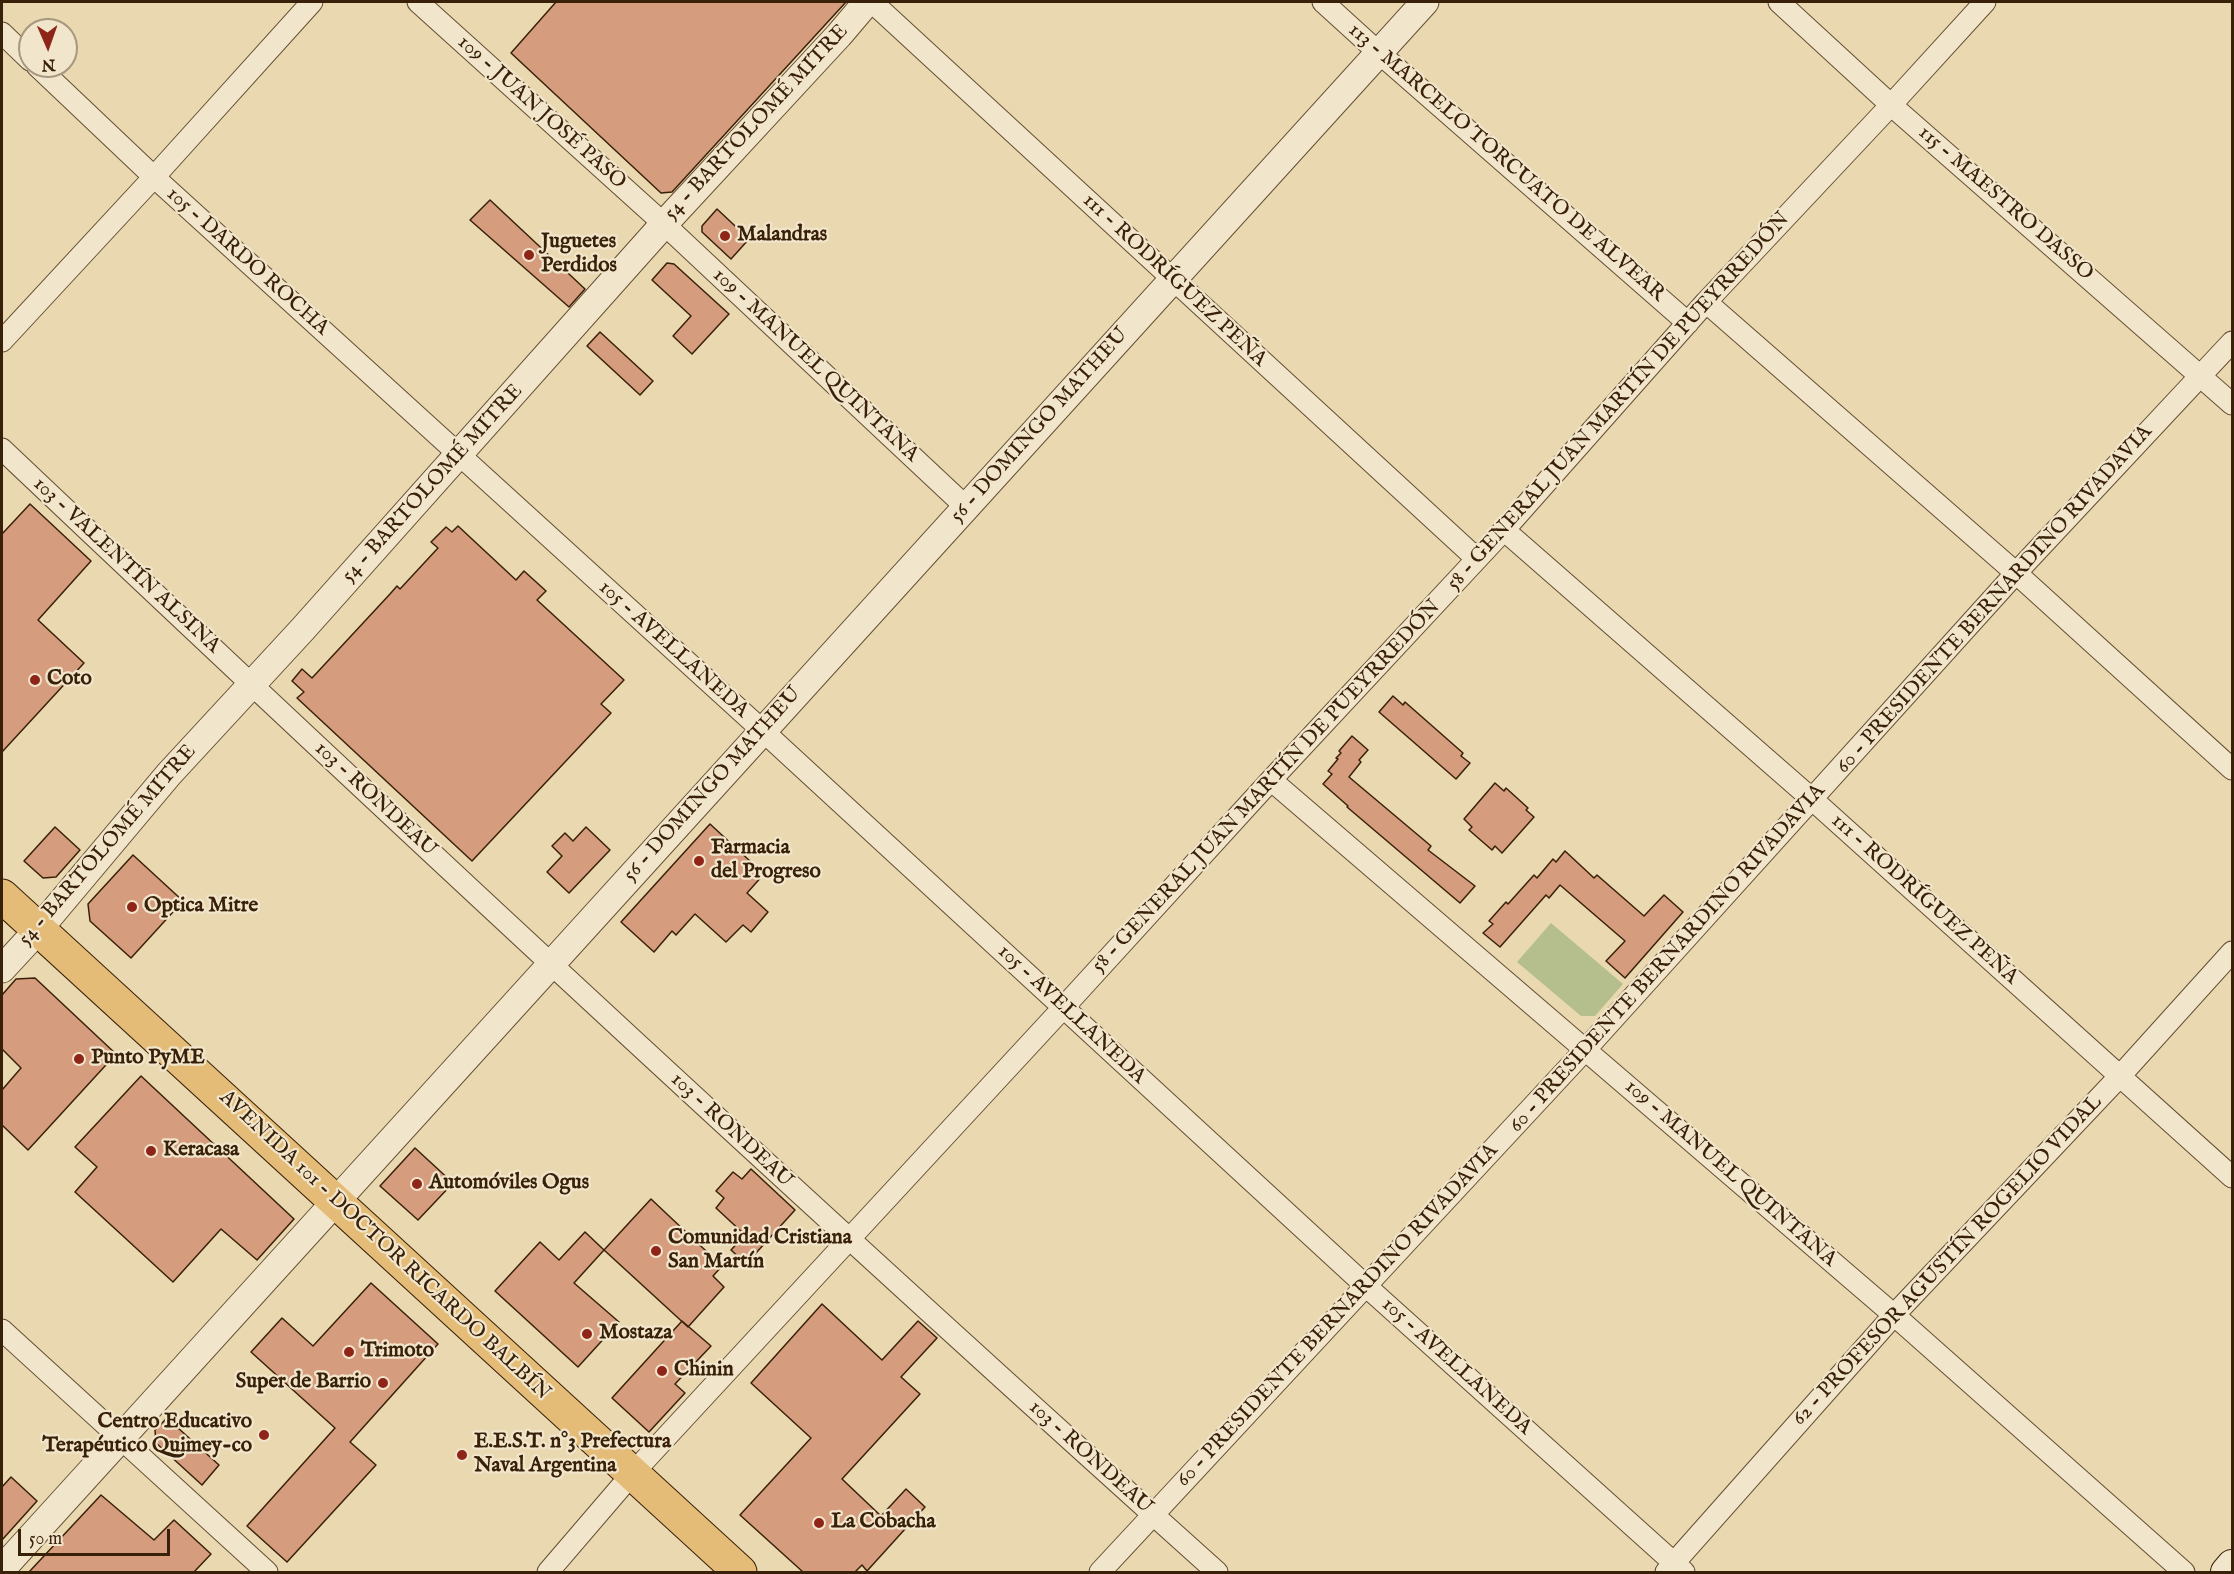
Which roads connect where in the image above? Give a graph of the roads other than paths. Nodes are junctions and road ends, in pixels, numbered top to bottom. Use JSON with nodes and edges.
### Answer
{"nodes":[{"id":1,"x":312,"y":2,"type":"edge"},
{"id":2,"x":418,"y":2,"type":"edge"},
{"id":3,"x":867,"y":2,"type":"edge"},
{"id":4,"x":872,"y":2,"type":"edge"},
{"id":5,"x":1323,"y":2,"type":"edge"},
{"id":6,"x":1425,"y":2,"type":"edge"},
{"id":7,"x":1779,"y":2,"type":"edge"},
{"id":8,"x":1985,"y":2,"type":"edge"},
{"id":9,"x":2,"y":33,"type":"edge"},
{"id":10,"x":18,"y":48,"type":"edge"},
{"id":11,"x":1378,"y":52,"type":"junction"},
{"id":12,"x":50,"y":78,"type":"edge"},
{"id":13,"x":1892,"y":105,"type":"junction"},
{"id":14,"x":154,"y":177,"type":"junction"},
{"id":15,"x":664,"y":224,"type":"junction"},
{"id":16,"x":1172,"y":280,"type":"junction"},
{"id":17,"x":1706,"y":302,"type":"junction"},
{"id":18,"x":1688,"y":323,"type":"junction"},
{"id":19,"x":2,"y":341,"type":"edge"},
{"id":20,"x":2232,"y":342,"type":"edge"},
{"id":21,"x":2201,"y":376,"type":"junction"},
{"id":22,"x":2232,"y":404,"type":"edge"},
{"id":23,"x":2,"y":448,"type":"edge"},
{"id":24,"x":460,"y":456,"type":"junction"},
{"id":25,"x":966,"y":507,"type":"junction"},
{"id":26,"x":1504,"y":530,"type":"junction"},
{"id":27,"x":1477,"y":559,"type":"junction"},
{"id":28,"x":2016,"y":573,"type":"junction"},
{"id":29,"x":250,"y":684,"type":"junction"},
{"id":30,"x":763,"y":731,"type":"junction"},
{"id":31,"x":2232,"y":769,"type":"edge"},
{"id":32,"x":1271,"y":780,"type":"junction"},
{"id":33,"x":1812,"y":800,"type":"junction"},
{"id":34,"x":2,"y":896,"type":"edge"},
{"id":35,"x":38,"y":930,"type":"junction"},
{"id":36,"x":2232,"y":952,"type":"edge"},
{"id":37,"x":551,"y":962,"type":"junction"},
{"id":38,"x":2,"y":969,"type":"edge"},
{"id":39,"x":1063,"y":1008,"type":"junction"},
{"id":40,"x":1586,"y":1049,"type":"junction"},
{"id":41,"x":2120,"y":1076,"type":"junction"},
{"id":42,"x":2232,"y":1177,"type":"edge"},
{"id":43,"x":336,"y":1201,"type":"junction"},
{"id":44,"x":848,"y":1239,"type":"junction"},
{"id":45,"x":1366,"y":1287,"type":"junction"},
{"id":46,"x":1894,"y":1315,"type":"junction"},
{"id":47,"x":2,"y":1330,"type":"edge"},
{"id":48,"x":120,"y":1437,"type":"junction"},
{"id":49,"x":632,"y":1474,"type":"junction"},
{"id":50,"x":1152,"y":1515,"type":"junction"},
{"id":51,"x":2232,"y":1565,"type":"edge"},
{"id":52,"x":2,"y":1569,"type":"edge"},
{"id":53,"x":1674,"y":1569,"type":"edge"},
{"id":54,"x":267,"y":1572,"type":"edge"},
{"id":55,"x":548,"y":1572,"type":"edge"},
{"id":56,"x":740,"y":1572,"type":"edge"},
{"id":57,"x":1100,"y":1572,"type":"edge"},
{"id":58,"x":1217,"y":1572,"type":"edge"},
{"id":59,"x":2184,"y":1572,"type":"edge"},
{"id":60,"x":2226,"y":1572,"type":"edge"}],
"edges":[{"from":1,"to":14,"type":"street"},
{"from":2,"to":15,"type":"street","name":"109 - JUAN JOSÉ PASO"},
{"from":3,"to":15,"type":"street","name":"54 - BARTOLOMÉ MITRE"},
{"from":4,"to":16,"type":"street","name":"111 - RODRÍGUEZ PEÑA"},
{"from":5,"to":11,"type":"street","name":"113 - MARCELO TORCUATO DE ALVEAR"},
{"from":6,"to":11,"type":"street","name":"56 - DOMINGO MATHEU"},
{"from":7,"to":13,"type":"street","name":"115 - MAESTRO DASSO"},
{"from":8,"to":13,"type":"street","name":"58 - GENERAL JUAN MARTÍN DE PUEYRREDÓN"},
{"from":9,"to":10,"type":"street"},
{"from":11,"to":16,"type":"street","name":"56 - DOMINGO MATHEU"},
{"from":11,"to":18,"type":"street","name":"113 - MARCELO TORCUATO DE ALVEAR"},
{"from":12,"to":14,"type":"street","name":"105 - DARDO ROCHA"},
{"from":13,"to":17,"type":"street","name":"58 - GENERAL JUAN MARTÍN DE PUEYRREDÓN"},
{"from":13,"to":21,"type":"street","name":"115 - MAESTRO DASSO"},
{"from":14,"to":19,"type":"street"},
{"from":14,"to":24,"type":"street","name":"105 - DARDO ROCHA"},
{"from":15,"to":24,"type":"street","name":"54 - BARTOLOMÉ MITRE"},
{"from":15,"to":25,"type":"street","name":"109 - MANUEL QUINTANA"},
{"from":16,"to":25,"type":"street","name":"56 - DOMINGO MATHEU"},
{"from":16,"to":27,"type":"street","name":"111 - RODRÍGUEZ PEÑA"},
{"from":17,"to":18,"type":"street","name":"58 - GENERAL JUAN MARTÍN DE PUEYRREDÓN"},
{"from":17,"to":28,"type":"street"},
{"from":18,"to":26,"type":"street","name":"58 - GENERAL JUAN MARTÍN DE PUEYRREDÓN"},
{"from":20,"to":21,"type":"street","name":"60 - PRESIDENTE BERNARDINO RIVADAVIA"},
{"from":21,"to":22,"type":"street","name":"115 - MAESTRO DASSO"},
{"from":21,"to":28,"type":"street","name":"60 - PRESIDENTE BERNARDINO RIVADAVIA"},
{"from":23,"to":29,"type":"street","name":"103 - VALENTÍN ALSINA"},
{"from":24,"to":29,"type":"street","name":"54 - BARTOLOMÉ MITRE"},
{"from":24,"to":30,"type":"street","name":"105 - AVELLANEDA"},
{"from":25,"to":30,"type":"street","name":"56 - DOMINGO MATHEU"},
{"from":26,"to":27,"type":"street","name":"58 - GENERAL JUAN MARTÍN DE PUEYRREDÓN"},
{"from":26,"to":33,"type":"street","name":"111 - RODRÍGUEZ PEÑA"},
{"from":27,"to":32,"type":"street","name":"58 - GENERAL JUAN MARTÍN DE PUEYRREDÓN"},
{"from":28,"to":31,"type":"street"},
{"from":28,"to":33,"type":"street","name":"60 - PRESIDENTE BERNARDINO RIVADAVIA"},
{"from":29,"to":35,"type":"street","name":"54 - BARTOLOMÉ MITRE"},
{"from":29,"to":37,"type":"street","name":"103 - RONDEAU"},
{"from":30,"to":37,"type":"street","name":"56 - DOMINGO MATHEU"},
{"from":30,"to":39,"type":"street","name":"105 - AVELLANEDA"},
{"from":32,"to":39,"type":"street","name":"58 - GENERAL JUAN MARTÍN DE PUEYRREDÓN"},
{"from":32,"to":40,"type":"street","name":"109 - MANUEL QUINTANA"},
{"from":33,"to":40,"type":"street","name":"60 - PRESIDENTE BERNARDINO RIVADAVIA"},
{"from":33,"to":41,"type":"street","name":"111 - RODRÍGUEZ PEÑA"},
{"from":34,"to":35,"type":"main road","name":"AVENIDA 101 - DOCTOR RICARDO BALBÍN"},
{"from":35,"to":38,"type":"street","name":"54 - BARTOLOMÉ MITRE"},
{"from":35,"to":43,"type":"main road","name":"AVENIDA 101 - DOCTOR RICARDO BALBÍN"},
{"from":36,"to":41,"type":"street","name":"62 - PROFESOR AGUSTÍN ROGELIO VIDAL"},
{"from":37,"to":43,"type":"street","name":"56 - DOMINGO MATHEU"},
{"from":37,"to":44,"type":"street","name":"103 - RONDEAU"},
{"from":39,"to":44,"type":"street","name":"58 - GENERAL JUAN MARTÍN DE PUEYRREDÓN"},
{"from":39,"to":45,"type":"street","name":"105 - AVELLANEDA"},
{"from":40,"to":45,"type":"street","name":"60 - PRESIDENTE BERNARDINO RIVADAVIA"},
{"from":40,"to":46,"type":"street","name":"109 - MANUEL QUINTANA"},
{"from":41,"to":42,"type":"street","name":"111 - RODRÍGUEZ PEÑA"},
{"from":41,"to":46,"type":"street","name":"62 - PROFESOR AGUSTÍN ROGELIO VIDAL"},
{"from":43,"to":48,"type":"street","name":"56 - DOMINGO MATHEU"},
{"from":43,"to":49,"type":"main road","name":"AVENIDA 101 - DOCTOR RICARDO BALBÍN"},
{"from":44,"to":49,"type":"street","name":"58 - GENERAL JUAN MARTÍN DE PUEYRREDÓN"},
{"from":44,"to":50,"type":"street","name":"103 - RONDEAU"},
{"from":45,"to":50,"type":"street","name":"60 - PRESIDENTE BERNARDINO RIVADAVIA"},
{"from":45,"to":53,"type":"street","name":"105 - AVELLANEDA"},
{"from":46,"to":53,"type":"street","name":"62 - PROFESOR AGUSTÍN ROGELIO VIDAL"},
{"from":46,"to":59,"type":"street","name":"109 - MANUEL QUINTANA"},
{"from":47,"to":48,"type":"street"},
{"from":48,"to":52,"type":"street","name":"56 - DOMINGO MATHEU"},
{"from":48,"to":54,"type":"street"},
{"from":49,"to":55,"type":"street","name":"58 - GENERAL JUAN MARTÍN DE PUEYRREDÓN"},
{"from":49,"to":56,"type":"main road","name":"AVENIDA 101 - DOCTOR RICARDO BALBÍN"},
{"from":50,"to":57,"type":"street","name":"60 - PRESIDENTE BERNARDINO RIVADAVIA"},
{"from":50,"to":58,"type":"street","name":"103 - RONDEAU"},
{"from":51,"to":60,"type":"main road"}]}
